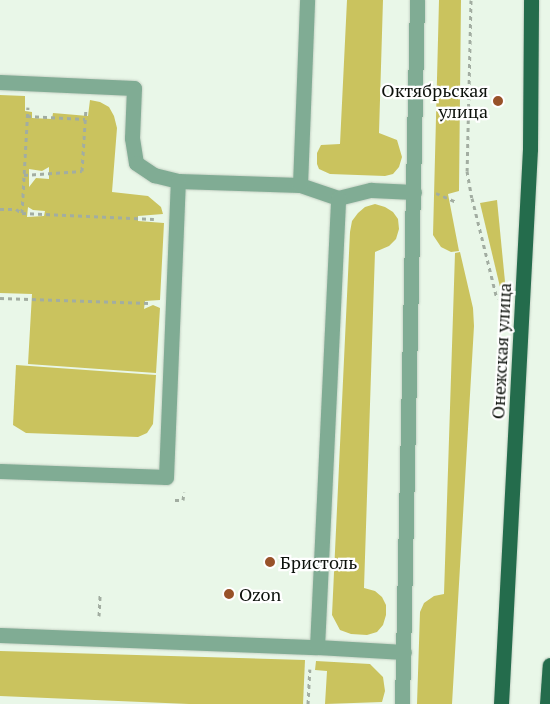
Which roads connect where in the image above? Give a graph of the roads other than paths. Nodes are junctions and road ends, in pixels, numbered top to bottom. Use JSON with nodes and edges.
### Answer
{"nodes":[{"id":1,"x":307,"y":0,"type":"edge"},
{"id":2,"x":416,"y":0,"type":"edge"},
{"id":3,"x":531,"y":0,"type":"edge"},
{"id":4,"x":0,"y":82,"type":"edge"},
{"id":5,"x":178,"y":180,"type":"junction"},
{"id":6,"x":300,"y":185,"type":"junction"},
{"id":7,"x":414,"y":192,"type":"junction"},
{"id":8,"x":338,"y":198,"type":"junction"},
{"id":9,"x":0,"y":471,"type":"edge"},
{"id":10,"x":0,"y":635,"type":"edge"},
{"id":11,"x":317,"y":647,"type":"junction"},
{"id":12,"x":404,"y":652,"type":"junction"},
{"id":13,"x":550,"y":665,"type":"edge"},
{"id":14,"x":402,"y":704,"type":"edge"},
{"id":15,"x":501,"y":704,"type":"edge"},
{"id":16,"x":547,"y":704,"type":"edge"}],
"edges":[{"from":1,"to":6,"type":"lane"},
{"from":2,"to":7,"type":"lane"},
{"from":3,"to":15,"type":"main road","name":"Онежская улица"},
{"from":4,"to":5,"type":"lane"},
{"from":5,"to":6,"type":"lane"},
{"from":5,"to":9,"type":"lane"},
{"from":6,"to":8,"type":"lane"},
{"from":7,"to":8,"type":"lane"},
{"from":7,"to":12,"type":"lane"},
{"from":8,"to":11,"type":"lane"},
{"from":10,"to":11,"type":"lane"},
{"from":11,"to":12,"type":"lane"},
{"from":12,"to":14,"type":"lane"},
{"from":13,"to":16,"type":"main road"}]}
